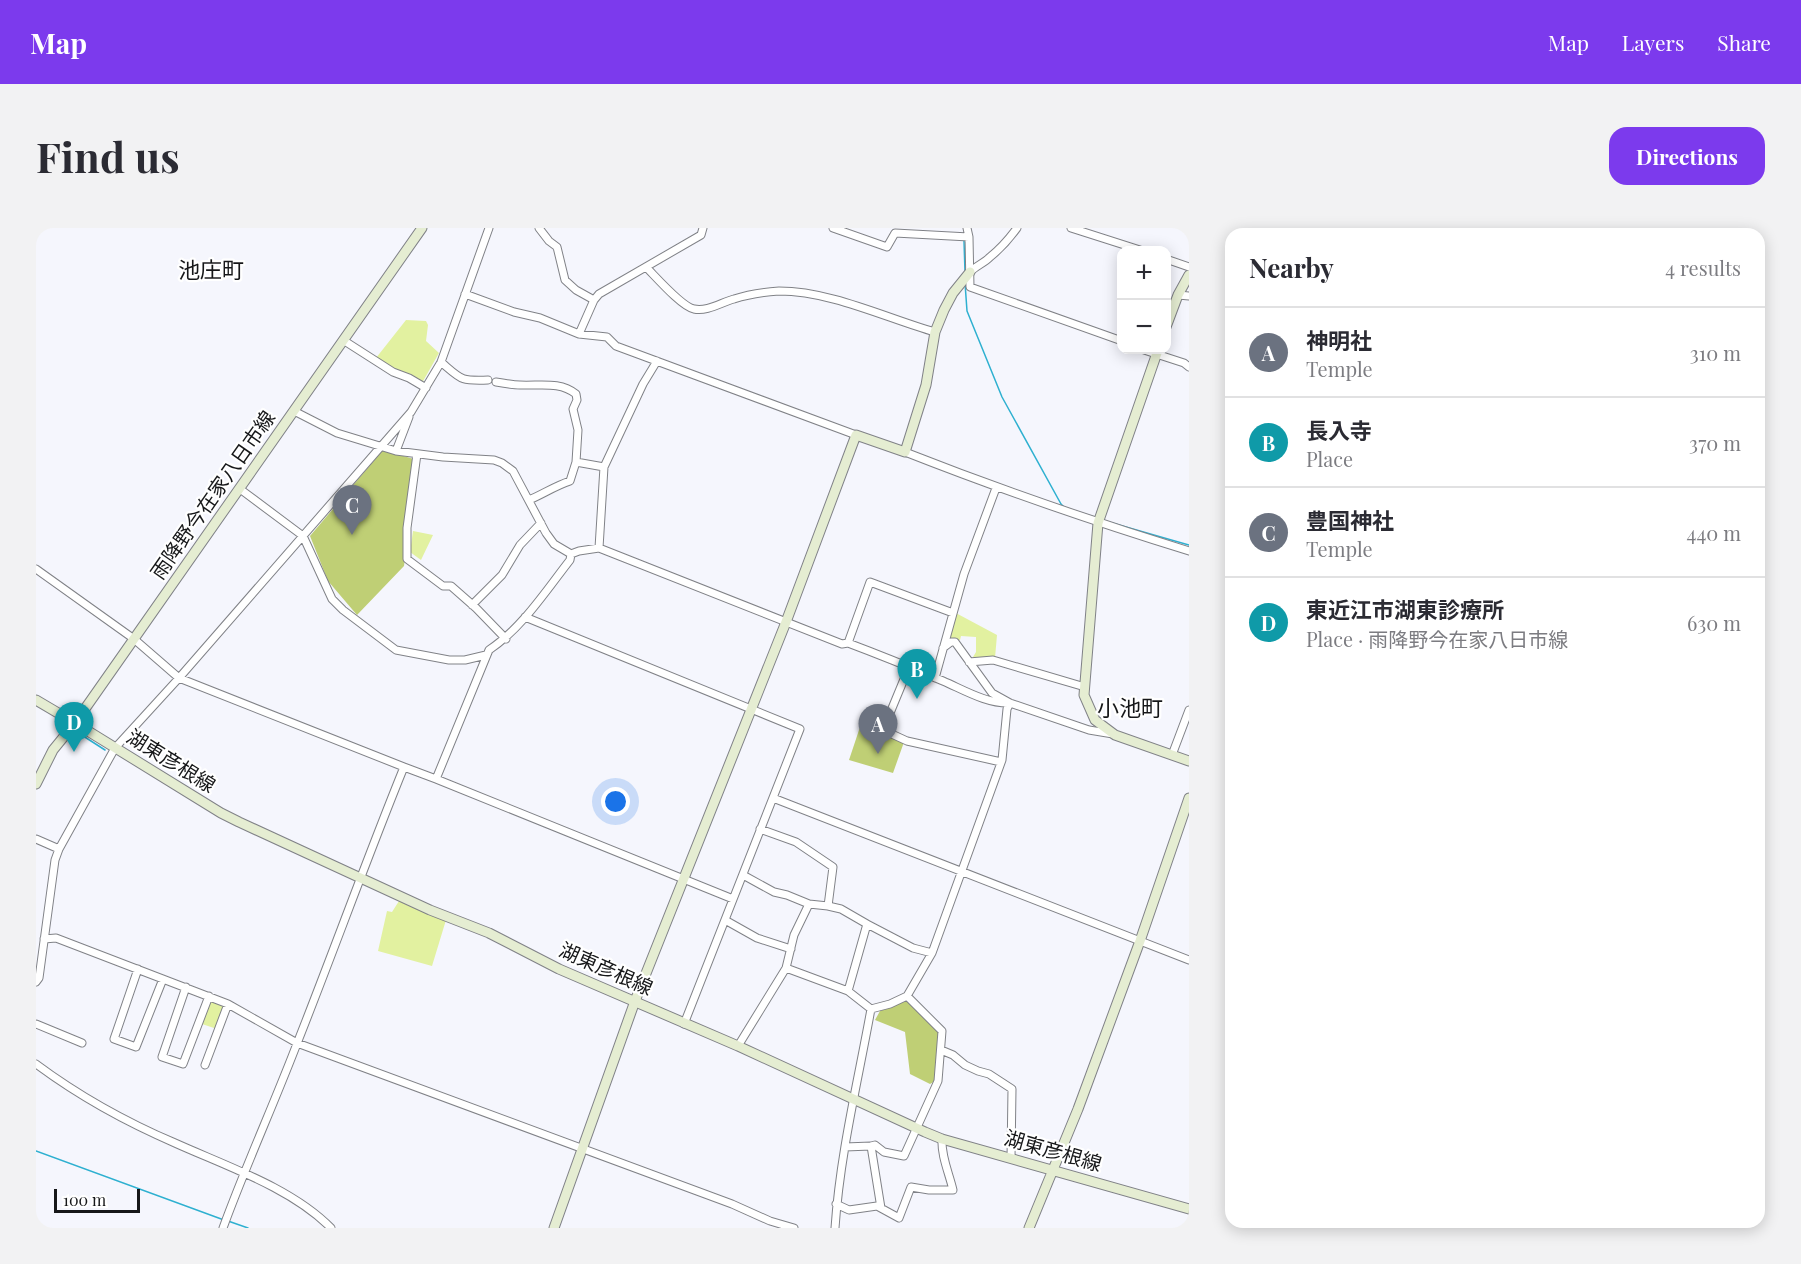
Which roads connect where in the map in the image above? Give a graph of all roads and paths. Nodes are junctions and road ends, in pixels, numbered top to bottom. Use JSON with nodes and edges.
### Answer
{"nodes":[{"id":1,"x":422,"y":228,"type":"edge"},
{"id":2,"x":489,"y":228,"type":"edge"},
{"id":3,"x":539,"y":228,"type":"edge"},
{"id":4,"x":703,"y":228,"type":"edge"},
{"id":5,"x":833,"y":228,"type":"edge"},
{"id":6,"x":967,"y":228,"type":"edge"},
{"id":7,"x":1017,"y":228,"type":"edge"},
{"id":8,"x":1071,"y":228,"type":"edge"},
{"id":9,"x":966,"y":237,"type":"junction"},
{"id":10,"x":1127,"y":246,"type":"edge"},
{"id":11,"x":1171,"y":260,"type":"edge"},
{"id":12,"x":646,"y":267,"type":"junction"},
{"id":13,"x":1189,"y":267,"type":"edge"},
{"id":14,"x":970,"y":272,"type":"junction"},
{"id":15,"x":1189,"y":275,"type":"edge"},
{"id":16,"x":465,"y":294,"type":"junction"},
{"id":17,"x":1178,"y":295,"type":"junction"},
{"id":18,"x":1189,"y":297,"type":"edge"},
{"id":19,"x":594,"y":300,"type":"junction"},
{"id":20,"x":1171,"y":315,"type":"edge"},
{"id":21,"x":935,"y":333,"type":"junction"},
{"id":22,"x":579,"y":334,"type":"junction"},
{"id":23,"x":1117,"y":339,"type":"edge"},
{"id":24,"x":343,"y":340,"type":"junction"},
{"id":25,"x":1156,"y":354,"type":"edge"},
{"id":26,"x":1162,"y":354,"type":"edge"},
{"id":27,"x":657,"y":361,"type":"junction"},
{"id":28,"x":441,"y":362,"type":"junction"},
{"id":29,"x":1189,"y":367,"type":"edge"},
{"id":30,"x":426,"y":388,"type":"junction"},
{"id":31,"x":294,"y":411,"type":"junction"},
{"id":32,"x":411,"y":411,"type":"junction"},
{"id":33,"x":856,"y":435,"type":"junction"},
{"id":34,"x":381,"y":447,"type":"junction"},
{"id":35,"x":396,"y":451,"type":"junction"},
{"id":36,"x":905,"y":452,"type":"junction"},
{"id":37,"x":417,"y":454,"type":"junction"},
{"id":38,"x":576,"y":462,"type":"junction"},
{"id":39,"x":604,"y":467,"type":"junction"},
{"id":40,"x":996,"y":488,"type":"junction"},
{"id":41,"x":240,"y":489,"type":"junction"},
{"id":42,"x":529,"y":500,"type":"junction"},
{"id":43,"x":1100,"y":519,"type":"junction"},
{"id":44,"x":541,"y":523,"type":"junction"},
{"id":45,"x":303,"y":536,"type":"junction"},
{"id":46,"x":599,"y":548,"type":"junction"},
{"id":47,"x":1189,"y":550,"type":"edge"},
{"id":48,"x":572,"y":554,"type":"junction"},
{"id":49,"x":36,"y":569,"type":"edge"},
{"id":50,"x":472,"y":605,"type":"junction"},
{"id":51,"x":953,"y":613,"type":"junction"},
{"id":52,"x":525,"y":617,"type":"junction"},
{"id":53,"x":786,"y":622,"type":"junction"},
{"id":54,"x":134,"y":639,"type":"junction"},
{"id":55,"x":506,"y":639,"type":"junction"},
{"id":56,"x":848,"y":643,"type":"junction"},
{"id":57,"x":943,"y":648,"type":"junction"},
{"id":58,"x":486,"y":655,"type":"junction"},
{"id":59,"x":969,"y":662,"type":"junction"},
{"id":60,"x":909,"y":667,"type":"junction"},
{"id":61,"x":179,"y":678,"type":"junction"},
{"id":62,"x":935,"y":678,"type":"junction"},
{"id":63,"x":1085,"y":687,"type":"junction"},
{"id":64,"x":36,"y":700,"type":"edge"},
{"id":65,"x":1010,"y":703,"type":"junction"},
{"id":66,"x":751,"y":709,"type":"junction"},
{"id":67,"x":1189,"y":710,"type":"edge"},
{"id":68,"x":75,"y":723,"type":"junction"},
{"id":69,"x":1115,"y":735,"type":"junction"},
{"id":70,"x":115,"y":748,"type":"junction"},
{"id":71,"x":1173,"y":755,"type":"junction"},
{"id":72,"x":1189,"y":761,"type":"edge"},
{"id":73,"x":1001,"y":762,"type":"junction"},
{"id":74,"x":404,"y":767,"type":"junction"},
{"id":75,"x":436,"y":778,"type":"junction"},
{"id":76,"x":36,"y":784,"type":"edge"},
{"id":77,"x":773,"y":798,"type":"junction"},
{"id":78,"x":1189,"y":798,"type":"edge"},
{"id":79,"x":760,"y":829,"type":"junction"},
{"id":80,"x":36,"y":839,"type":"edge"},
{"id":81,"x":59,"y":849,"type":"junction"},
{"id":82,"x":963,"y":871,"type":"junction"},
{"id":83,"x":743,"y":875,"type":"junction"},
{"id":84,"x":683,"y":878,"type":"junction"},
{"id":85,"x":359,"y":879,"type":"junction"},
{"id":86,"x":733,"y":899,"type":"junction"},
{"id":87,"x":809,"y":904,"type":"junction"},
{"id":88,"x":828,"y":906,"type":"junction"},
{"id":89,"x":725,"y":920,"type":"junction"},
{"id":90,"x":867,"y":924,"type":"junction"},
{"id":91,"x":44,"y":939,"type":"junction"},
{"id":92,"x":1140,"y":941,"type":"junction"},
{"id":93,"x":791,"y":949,"type":"junction"},
{"id":94,"x":932,"y":953,"type":"junction"},
{"id":95,"x":1189,"y":960,"type":"edge"},
{"id":96,"x":786,"y":968,"type":"junction"},
{"id":97,"x":138,"y":969,"type":"junction"},
{"id":98,"x":164,"y":979,"type":"junction"},
{"id":99,"x":36,"y":982,"type":"edge"},
{"id":100,"x":186,"y":987,"type":"junction"},
{"id":101,"x":848,"y":991,"type":"junction"},
{"id":102,"x":209,"y":996,"type":"junction"},
{"id":103,"x":907,"y":996,"type":"junction"},
{"id":104,"x":635,"y":1001,"type":"junction"},
{"id":105,"x":228,"y":1004,"type":"junction"},
{"id":106,"x":871,"y":1009,"type":"junction"},
{"id":107,"x":36,"y":1024,"type":"edge"},
{"id":108,"x":684,"y":1024,"type":"junction"},
{"id":109,"x":82,"y":1043,"type":"dead end"},
{"id":110,"x":297,"y":1043,"type":"junction"},
{"id":111,"x":738,"y":1046,"type":"junction"},
{"id":112,"x":940,"y":1050,"type":"junction"},
{"id":113,"x":36,"y":1064,"type":"edge"},
{"id":114,"x":205,"y":1065,"type":"dead end"},
{"id":115,"x":854,"y":1099,"type":"junction"},
{"id":116,"x":916,"y":1128,"type":"junction"},
{"id":117,"x":942,"y":1139,"type":"junction"},
{"id":118,"x":871,"y":1146,"type":"junction"},
{"id":119,"x":845,"y":1147,"type":"junction"},
{"id":120,"x":582,"y":1149,"type":"junction"},
{"id":121,"x":1011,"y":1158,"type":"junction"},
{"id":122,"x":1053,"y":1169,"type":"junction"},
{"id":123,"x":243,"y":1174,"type":"junction"},
{"id":124,"x":836,"y":1204,"type":"junction"},
{"id":125,"x":881,"y":1208,"type":"junction"},
{"id":126,"x":1189,"y":1209,"type":"edge"},
{"id":127,"x":223,"y":1228,"type":"edge"},
{"id":128,"x":331,"y":1228,"type":"edge"},
{"id":129,"x":554,"y":1228,"type":"edge"},
{"id":130,"x":794,"y":1228,"type":"edge"},
{"id":131,"x":835,"y":1228,"type":"edge"},
{"id":132,"x":1029,"y":1228,"type":"edge"}],
"edges":[{"from":1,"to":24,"type":"street","name":"雨降野今在家八日市線"},
{"from":2,"to":16,"type":"street"},
{"from":3,"to":19,"type":"street"},
{"from":4,"to":12,"type":"street"},
{"from":5,"to":9,"type":"street"},
{"from":6,"to":9,"type":"street"},
{"from":7,"to":14,"type":"street"},
{"from":8,"to":10,"type":"street"},
{"from":9,"to":14,"type":"street"},
{"from":11,"to":13,"type":"street"},
{"from":12,"to":19,"type":"street"},
{"from":12,"to":21,"type":"street"},
{"from":14,"to":21,"type":"street"},
{"from":14,"to":23,"type":"street"},
{"from":15,"to":17,"type":"street"},
{"from":16,"to":22,"type":"street"},
{"from":16,"to":28,"type":"street"},
{"from":17,"to":18,"type":"street"},
{"from":17,"to":20,"type":"street"},
{"from":19,"to":22,"type":"street"},
{"from":21,"to":36,"type":"street"},
{"from":22,"to":27,"type":"street"},
{"from":24,"to":30,"type":"street"},
{"from":24,"to":31,"type":"street","name":"雨降野今在家八日市線"},
{"from":25,"to":43,"type":"street"},
{"from":26,"to":29,"type":"street"},
{"from":27,"to":33,"type":"street"},
{"from":27,"to":39,"type":"street"},
{"from":28,"to":30,"type":"street"},
{"from":28,"to":38,"type":"street"},
{"from":30,"to":32,"type":"street"},
{"from":31,"to":34,"type":"street"},
{"from":31,"to":41,"type":"street","name":"雨降野今在家八日市線"},
{"from":32,"to":34,"type":"street"},
{"from":32,"to":35,"type":"street"},
{"from":33,"to":36,"type":"street"},
{"from":33,"to":53,"type":"street"},
{"from":34,"to":35,"type":"street"},
{"from":34,"to":45,"type":"street"},
{"from":35,"to":37,"type":"street"},
{"from":36,"to":40,"type":"street"},
{"from":37,"to":42,"type":"street"},
{"from":37,"to":50,"type":"street"},
{"from":38,"to":39,"type":"street"},
{"from":38,"to":42,"type":"street"},
{"from":39,"to":46,"type":"street"},
{"from":40,"to":43,"type":"street"},
{"from":40,"to":51,"type":"street"},
{"from":41,"to":45,"type":"street"},
{"from":41,"to":54,"type":"street","name":"雨降野今在家八日市線"},
{"from":42,"to":44,"type":"street"},
{"from":43,"to":47,"type":"street"},
{"from":43,"to":63,"type":"street"},
{"from":44,"to":48,"type":"street"},
{"from":44,"to":50,"type":"street"},
{"from":45,"to":58,"type":"street"},
{"from":45,"to":61,"type":"street"},
{"from":46,"to":48,"type":"street"},
{"from":46,"to":53,"type":"street"},
{"from":48,"to":52,"type":"street"},
{"from":49,"to":54,"type":"street"},
{"from":50,"to":55,"type":"street"},
{"from":51,"to":56,"type":"street"},
{"from":51,"to":57,"type":"street"},
{"from":52,"to":55,"type":"street"},
{"from":52,"to":66,"type":"street"},
{"from":53,"to":56,"type":"street"},
{"from":53,"to":66,"type":"street"},
{"from":54,"to":61,"type":"street"},
{"from":54,"to":68,"type":"street","name":"雨降野今在家八日市線"},
{"from":55,"to":58,"type":"street"},
{"from":56,"to":60,"type":"street"},
{"from":57,"to":59,"type":"street"},
{"from":57,"to":62,"type":"street"},
{"from":58,"to":75,"type":"street"},
{"from":59,"to":63,"type":"street"},
{"from":59,"to":65,"type":"street"},
{"from":60,"to":62,"type":"street"},
{"from":60,"to":73,"type":"street"},
{"from":61,"to":70,"type":"street"},
{"from":61,"to":74,"type":"street"},
{"from":62,"to":65,"type":"street"},
{"from":63,"to":69,"type":"street"},
{"from":64,"to":68,"type":"street","name":"湖東彦根線"},
{"from":65,"to":69,"type":"street"},
{"from":65,"to":73,"type":"street"},
{"from":66,"to":77,"type":"street"},
{"from":66,"to":84,"type":"street"},
{"from":67,"to":71,"type":"street"},
{"from":68,"to":70,"type":"street","name":"湖東彦根線"},
{"from":68,"to":76,"type":"street","name":"雨降野今在家八日市線"},
{"from":69,"to":71,"type":"street"},
{"from":70,"to":81,"type":"street"},
{"from":70,"to":85,"type":"street","name":"湖東彦根線"},
{"from":71,"to":72,"type":"street"},
{"from":73,"to":82,"type":"street"},
{"from":74,"to":75,"type":"street"},
{"from":74,"to":85,"type":"street"},
{"from":75,"to":84,"type":"street"},
{"from":77,"to":79,"type":"street"},
{"from":77,"to":82,"type":"street"},
{"from":78,"to":92,"type":"street"},
{"from":79,"to":83,"type":"street"},
{"from":79,"to":88,"type":"street"},
{"from":80,"to":81,"type":"street"},
{"from":81,"to":91,"type":"street"},
{"from":82,"to":92,"type":"street"},
{"from":82,"to":94,"type":"street"},
{"from":83,"to":86,"type":"street"},
{"from":83,"to":87,"type":"street"},
{"from":84,"to":86,"type":"street"},
{"from":84,"to":104,"type":"street"},
{"from":85,"to":104,"type":"street","name":"湖東彦根線"},
{"from":85,"to":110,"type":"street"},
{"from":86,"to":89,"type":"street"},
{"from":87,"to":88,"type":"street"},
{"from":87,"to":93,"type":"street"},
{"from":88,"to":90,"type":"street"},
{"from":89,"to":93,"type":"street"},
{"from":89,"to":108,"type":"street"},
{"from":90,"to":94,"type":"street"},
{"from":90,"to":101,"type":"street"},
{"from":91,"to":97,"type":"street"},
{"from":91,"to":99,"type":"street"},
{"from":92,"to":95,"type":"street"},
{"from":92,"to":122,"type":"street"},
{"from":93,"to":96,"type":"street"},
{"from":94,"to":103,"type":"street"},
{"from":96,"to":101,"type":"street"},
{"from":96,"to":111,"type":"street"},
{"from":97,"to":98,"type":"street"},
{"from":97,"to":98,"type":"street"},
{"from":98,"to":100,"type":"street"},
{"from":100,"to":102,"type":"street"},
{"from":100,"to":102,"type":"street"},
{"from":101,"to":106,"type":"street"},
{"from":102,"to":105,"type":"street"},
{"from":103,"to":106,"type":"street"},
{"from":103,"to":112,"type":"street"},
{"from":104,"to":108,"type":"street","name":"湖東彦根線"},
{"from":104,"to":120,"type":"street"},
{"from":105,"to":110,"type":"street"},
{"from":105,"to":114,"type":"street"},
{"from":106,"to":115,"type":"street"},
{"from":107,"to":109,"type":"street"},
{"from":108,"to":111,"type":"street","name":"湖東彦根線"},
{"from":110,"to":120,"type":"street"},
{"from":110,"to":123,"type":"street"},
{"from":111,"to":115,"type":"street","name":"湖東彦根線"},
{"from":112,"to":116,"type":"street"},
{"from":112,"to":121,"type":"street"},
{"from":113,"to":123,"type":"street"},
{"from":115,"to":116,"type":"street","name":"湖東彦根線"},
{"from":115,"to":119,"type":"street"},
{"from":116,"to":117,"type":"street","name":"湖東彦根線"},
{"from":116,"to":118,"type":"street"},
{"from":117,"to":121,"type":"street","name":"湖東彦根線"},
{"from":117,"to":125,"type":"street"},
{"from":118,"to":119,"type":"street"},
{"from":118,"to":125,"type":"street"},
{"from":119,"to":124,"type":"street"},
{"from":120,"to":129,"type":"street"},
{"from":120,"to":130,"type":"street"},
{"from":121,"to":122,"type":"street","name":"湖東彦根線"},
{"from":122,"to":126,"type":"street","name":"湖東彦根線"},
{"from":122,"to":132,"type":"street"},
{"from":123,"to":127,"type":"street"},
{"from":123,"to":128,"type":"street"},
{"from":124,"to":125,"type":"street"},
{"from":124,"to":131,"type":"street"}]}
